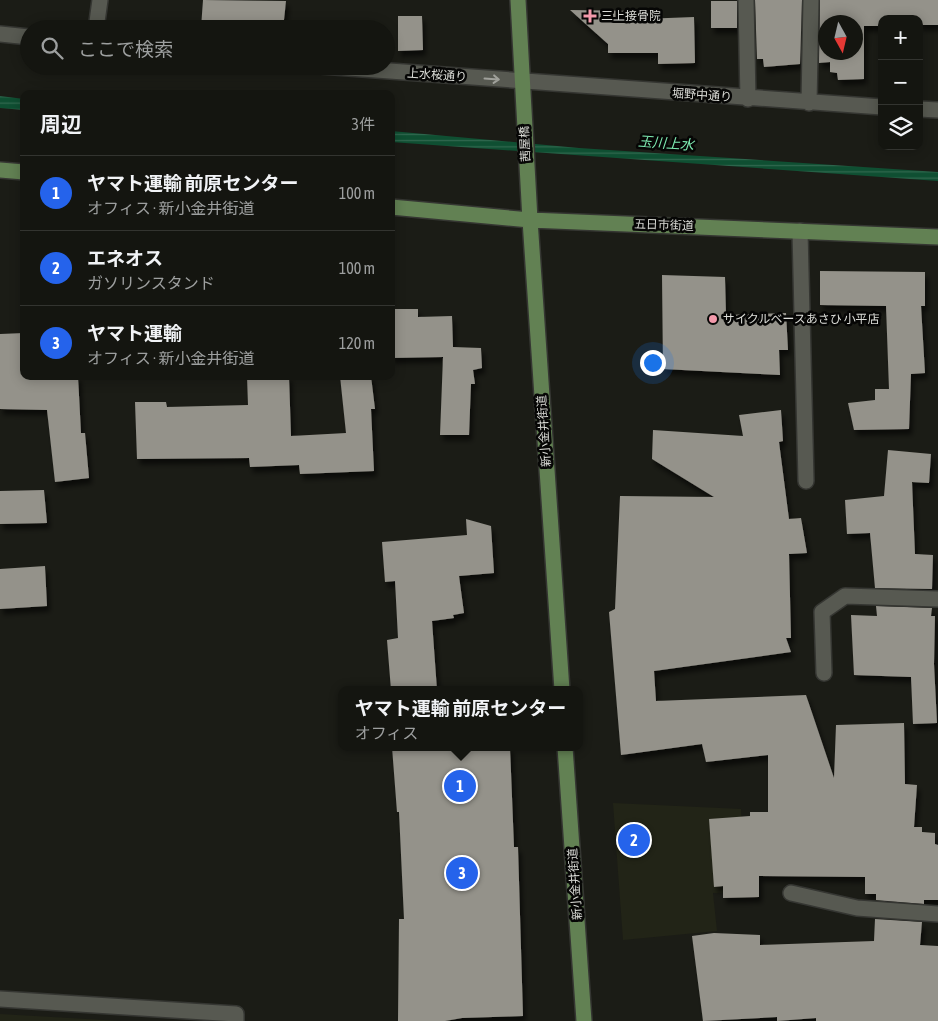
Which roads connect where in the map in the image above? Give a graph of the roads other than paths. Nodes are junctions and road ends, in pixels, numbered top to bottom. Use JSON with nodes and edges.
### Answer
{"nodes":[{"id":1,"x":100,"y":0,"type":"edge"},
{"id":2,"x":518,"y":0,"type":"edge"},
{"id":3,"x":746,"y":0,"type":"edge"},
{"id":4,"x":810,"y":0,"type":"edge"},
{"id":5,"x":97,"y":20,"type":"edge"},
{"id":6,"x":0,"y":34,"type":"edge"},
{"id":7,"x":20,"y":36,"type":"edge"},
{"id":8,"x":395,"y":71,"type":"edge"},
{"id":9,"x":523,"y":81,"type":"junction"},
{"id":10,"x":748,"y":99,"type":"junction"},
{"id":11,"x":809,"y":103,"type":"junction"},
{"id":12,"x":878,"y":107,"type":"edge"},
{"id":13,"x":923,"y":109,"type":"edge"},
{"id":14,"x":938,"y":110,"type":"edge"},
{"id":15,"x":0,"y":170,"type":"edge"},
{"id":16,"x":20,"y":172,"type":"edge"},
{"id":17,"x":526,"y":172,"type":"joint"},
{"id":18,"x":395,"y":207,"type":"edge"},
{"id":19,"x":530,"y":220,"type":"junction"},
{"id":20,"x":800,"y":231,"type":"junction"},
{"id":21,"x":938,"y":237,"type":"edge"},
{"id":22,"x":806,"y":481,"type":"dead end"},
{"id":23,"x":938,"y":599,"type":"edge"},
{"id":24,"x":824,"y":672,"type":"dead end"},
{"id":25,"x":562,"y":686,"type":"edge"},
{"id":26,"x":566,"y":751,"type":"edge"},
{"id":27,"x":791,"y":892,"type":"dead end"},
{"id":28,"x":938,"y":914,"type":"edge"},
{"id":29,"x":0,"y":999,"type":"edge"},
{"id":30,"x":236,"y":1021,"type":"edge"},
{"id":31,"x":584,"y":1021,"type":"edge"}],
"edges":[{"from":1,"to":5,"type":"street"},
{"from":2,"to":9,"type":"main road"},
{"from":3,"to":10,"type":"street"},
{"from":4,"to":11,"type":"street"},
{"from":6,"to":7,"type":"street"},
{"from":8,"to":9,"type":"street","name":"上水桜通り","one_way":true},
{"from":9,"to":10,"type":"street","name":"堀野中通り"},
{"from":9,"to":17,"type":"main road","name":"茜屋橋"},
{"from":10,"to":11,"type":"street","name":"堀野中通り"},
{"from":11,"to":12,"type":"street","name":"堀野中通り"},
{"from":13,"to":14,"type":"street"},
{"from":15,"to":16,"type":"main road"},
{"from":17,"to":19,"type":"main road","name":"新小金井街道"},
{"from":18,"to":19,"type":"main road","name":"五日市街道"},
{"from":19,"to":20,"type":"main road","name":"五日市街道"},
{"from":19,"to":25,"type":"main road","name":"新小金井街道"},
{"from":20,"to":21,"type":"main road","name":"五日市街道"},
{"from":20,"to":22,"type":"street"},
{"from":23,"to":24,"type":"street"},
{"from":26,"to":31,"type":"main road","name":"新小金井街道"},
{"from":27,"to":28,"type":"street"},
{"from":29,"to":30,"type":"street"}]}
